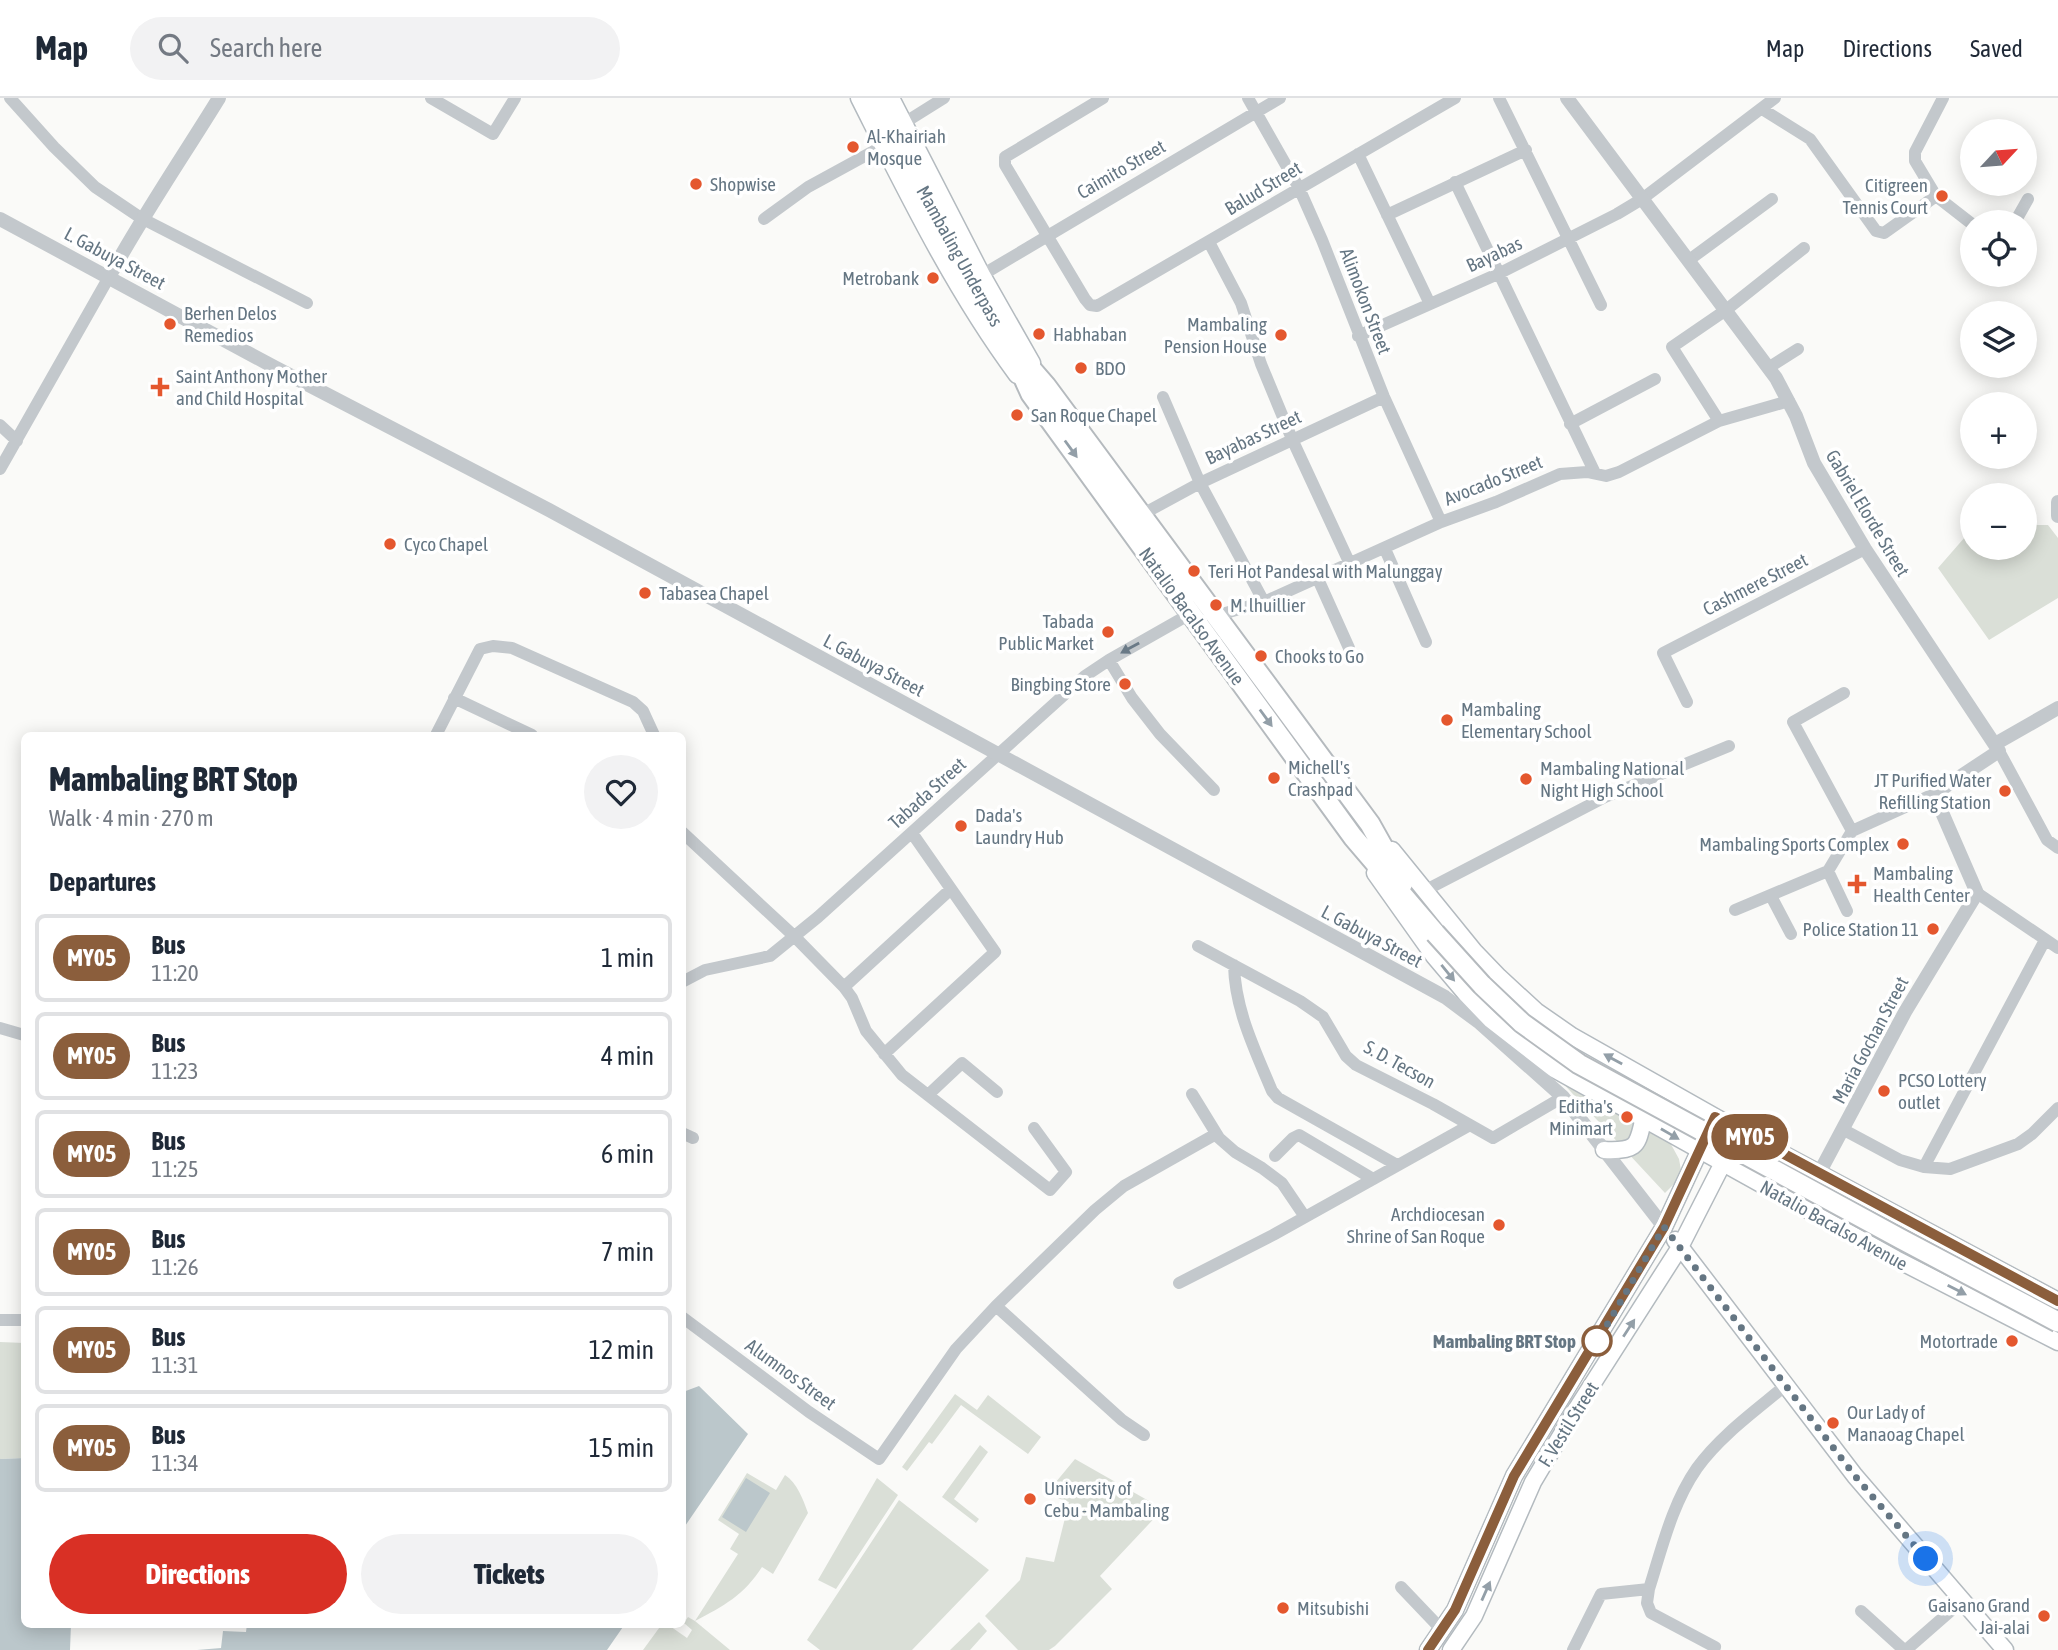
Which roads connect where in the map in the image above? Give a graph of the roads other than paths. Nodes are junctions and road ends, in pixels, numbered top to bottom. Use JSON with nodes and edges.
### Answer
{"nodes":[{"id":1,"x":219,"y":98,"type":"edge"},
{"id":2,"x":432,"y":98,"type":"edge"},
{"id":3,"x":515,"y":98,"type":"edge"},
{"id":4,"x":859,"y":98,"type":"edge"},
{"id":5,"x":875,"y":98,"type":"edge"},
{"id":6,"x":891,"y":98,"type":"edge"},
{"id":7,"x":944,"y":98,"type":"edge"},
{"id":8,"x":1103,"y":98,"type":"edge"},
{"id":9,"x":1248,"y":98,"type":"edge"},
{"id":10,"x":1280,"y":98,"type":"edge"},
{"id":11,"x":1455,"y":98,"type":"edge"},
{"id":12,"x":1499,"y":98,"type":"edge"},
{"id":13,"x":1567,"y":98,"type":"edge"},
{"id":14,"x":1775,"y":98,"type":"edge"},
{"id":15,"x":1943,"y":98,"type":"edge"},
{"id":16,"x":13,"y":99,"type":"edge"},
{"id":17,"x":1762,"y":108,"type":"junction"},
{"id":18,"x":1255,"y":112,"type":"junction"},
{"id":19,"x":904,"y":123,"type":"junction"},
{"id":20,"x":883,"y":146,"type":"junction"},
{"id":21,"x":1527,"y":150,"type":"junction"},
{"id":22,"x":1358,"y":154,"type":"junction"},
{"id":23,"x":1455,"y":182,"type":"junction"},
{"id":24,"x":1299,"y":188,"type":"junction"},
{"id":25,"x":1936,"y":196,"type":"junction"},
{"id":26,"x":1642,"y":199,"type":"junction"},
{"id":27,"x":1772,"y":199,"type":"dead end"},
{"id":28,"x":2028,"y":199,"type":"dead end"},
{"id":29,"x":2022,"y":210,"type":"edge"},
{"id":30,"x":1387,"y":215,"type":"junction"},
{"id":31,"x":1960,"y":215,"type":"edge"},
{"id":32,"x":141,"y":218,"type":"junction"},
{"id":33,"x":0,"y":219,"type":"edge"},
{"id":34,"x":764,"y":219,"type":"dead end"},
{"id":35,"x":1045,"y":235,"type":"junction"},
{"id":36,"x":1570,"y":239,"type":"junction"},
{"id":37,"x":1209,"y":242,"type":"junction"},
{"id":38,"x":1804,"y":248,"type":"dead end"},
{"id":39,"x":1689,"y":260,"type":"junction"},
{"id":40,"x":1500,"y":273,"type":"junction"},
{"id":41,"x":982,"y":275,"type":"junction"},
{"id":42,"x":109,"y":276,"type":"junction"},
{"id":43,"x":307,"y":303,"type":"dead end"},
{"id":44,"x":1430,"y":304,"type":"junction"},
{"id":45,"x":1601,"y":304,"type":"dead end"},
{"id":46,"x":1726,"y":310,"type":"junction"},
{"id":47,"x":1358,"y":336,"type":"junction"},
{"id":48,"x":1006,"y":339,"type":"joint"},
{"id":49,"x":1798,"y":349,"type":"dead end"},
{"id":50,"x":1768,"y":368,"type":"junction"},
{"id":51,"x":1655,"y":379,"type":"dead end"},
{"id":52,"x":1038,"y":390,"type":"junction"},
{"id":53,"x":1163,"y":397,"type":"dead end"},
{"id":54,"x":1384,"y":397,"type":"junction"},
{"id":55,"x":1789,"y":401,"type":"junction"},
{"id":56,"x":1719,"y":421,"type":"junction"},
{"id":57,"x":1570,"y":424,"type":"junction"},
{"id":58,"x":0,"y":425,"type":"edge"},
{"id":59,"x":1292,"y":439,"type":"junction"},
{"id":60,"x":17,"y":441,"type":"junction"},
{"id":61,"x":0,"y":469,"type":"edge"},
{"id":62,"x":1595,"y":473,"type":"junction"},
{"id":63,"x":1200,"y":483,"type":"junction"},
{"id":64,"x":2058,"y":502,"type":"edge"},
{"id":65,"x":1141,"y":515,"type":"junction"},
{"id":66,"x":2058,"y":516,"type":"edge"},
{"id":67,"x":1441,"y":522,"type":"junction"},
{"id":68,"x":1385,"y":550,"type":"junction"},
{"id":69,"x":1865,"y":550,"type":"junction"},
{"id":70,"x":1350,"y":565,"type":"junction"},
{"id":71,"x":1318,"y":579,"type":"junction"},
{"id":72,"x":1264,"y":602,"type":"junction"},
{"id":73,"x":1190,"y":614,"type":"junction"},
{"id":74,"x":1215,"y":616,"type":"junction"},
{"id":75,"x":1426,"y":642,"type":"dead end"},
{"id":76,"x":1349,"y":648,"type":"dead end"},
{"id":77,"x":1109,"y":660,"type":"junction"},
{"id":78,"x":1844,"y":693,"type":"dead end"},
{"id":79,"x":454,"y":698,"type":"junction"},
{"id":80,"x":1686,"y":702,"type":"dead end"},
{"id":81,"x":2058,"y":708,"type":"edge"},
{"id":82,"x":437,"y":732,"type":"edge"},
{"id":83,"x":526,"y":732,"type":"edge"},
{"id":84,"x":653,"y":732,"type":"edge"},
{"id":85,"x":1729,"y":746,"type":"dead end"},
{"id":86,"x":1997,"y":748,"type":"junction"},
{"id":87,"x":999,"y":755,"type":"junction"},
{"id":88,"x":1214,"y":790,"type":"dead end"},
{"id":89,"x":1934,"y":794,"type":"junction"},
{"id":90,"x":1370,"y":824,"type":"junction"},
{"id":91,"x":1852,"y":831,"type":"junction"},
{"id":92,"x":912,"y":833,"type":"junction"},
{"id":93,"x":686,"y":836,"type":"edge"},
{"id":94,"x":1353,"y":838,"type":"junction"},
{"id":95,"x":2058,"y":848,"type":"edge"},
{"id":96,"x":1828,"y":871,"type":"junction"},
{"id":97,"x":951,"y":889,"type":"junction"},
{"id":98,"x":1424,"y":891,"type":"junction"},
{"id":99,"x":1977,"y":893,"type":"junction"},
{"id":100,"x":1771,"y":896,"type":"junction"},
{"id":101,"x":1735,"y":910,"type":"dead end"},
{"id":102,"x":1847,"y":911,"type":"dead end"},
{"id":103,"x":1435,"y":933,"type":"junction"},
{"id":104,"x":1791,"y":934,"type":"dead end"},
{"id":105,"x":795,"y":937,"type":"junction"},
{"id":106,"x":2045,"y":940,"type":"junction"},
{"id":107,"x":1198,"y":946,"type":"dead end"},
{"id":108,"x":2058,"y":948,"type":"edge"},
{"id":109,"x":1234,"y":965,"type":"junction"},
{"id":110,"x":686,"y":980,"type":"edge"},
{"id":111,"x":844,"y":987,"type":"junction"},
{"id":112,"x":0,"y":1028,"type":"edge"},
{"id":113,"x":21,"y":1034,"type":"edge"},
{"id":114,"x":884,"y":1054,"type":"junction"},
{"id":115,"x":997,"y":1092,"type":"dead end"},
{"id":116,"x":929,"y":1094,"type":"junction"},
{"id":117,"x":1192,"y":1094,"type":"dead end"},
{"id":118,"x":1563,"y":1097,"type":"junction"},
{"id":119,"x":1679,"y":1097,"type":"junction"},
{"id":120,"x":2058,"y":1108,"type":"edge"},
{"id":121,"x":1715,"y":1117,"type":"junction"},
{"id":122,"x":1644,"y":1118,"type":"junction"},
{"id":123,"x":1470,"y":1125,"type":"junction"},
{"id":124,"x":1034,"y":1128,"type":"dead end"},
{"id":125,"x":1844,"y":1130,"type":"junction"},
{"id":126,"x":1740,"y":1131,"type":"junction"},
{"id":127,"x":1216,"y":1134,"type":"junction"},
{"id":128,"x":1604,"y":1150,"type":"junction"},
{"id":129,"x":1700,"y":1151,"type":"junction"},
{"id":130,"x":1275,"y":1156,"type":"dead end"},
{"id":131,"x":1723,"y":1163,"type":"junction"},
{"id":132,"x":1397,"y":1166,"type":"junction"},
{"id":133,"x":1924,"y":1167,"type":"junction"},
{"id":134,"x":1820,"y":1172,"type":"junction"},
{"id":135,"x":1373,"y":1179,"type":"junction"},
{"id":136,"x":1800,"y":1207,"type":"junction"},
{"id":137,"x":1305,"y":1217,"type":"junction"},
{"id":138,"x":1664,"y":1227,"type":"junction"},
{"id":139,"x":1680,"y":1247,"type":"junction"},
{"id":140,"x":1180,"y":1283,"type":"dead end"},
{"id":141,"x":2058,"y":1301,"type":"edge"},
{"id":142,"x":996,"y":1306,"type":"junction"},
{"id":143,"x":0,"y":1320,"type":"edge"},
{"id":144,"x":21,"y":1320,"type":"edge"},
{"id":145,"x":686,"y":1320,"type":"edge"},
{"id":146,"x":2058,"y":1321,"type":"edge"},
{"id":147,"x":2058,"y":1342,"type":"edge"},
{"id":148,"x":1785,"y":1386,"type":"junction"},
{"id":149,"x":1144,"y":1435,"type":"dead end"},
{"id":150,"x":1401,"y":1587,"type":"dead end"},
{"id":151,"x":1649,"y":1589,"type":"junction"},
{"id":152,"x":1962,"y":1601,"type":"junction"},
{"id":153,"x":1861,"y":1611,"type":"dead end"},
{"id":154,"x":1442,"y":1630,"type":"junction"},
{"id":155,"x":1428,"y":1650,"type":"edge"},
{"id":156,"x":1451,"y":1650,"type":"edge"},
{"id":157,"x":1573,"y":1650,"type":"edge"},
{"id":158,"x":1714,"y":1650,"type":"edge"},
{"id":159,"x":1905,"y":1650,"type":"edge"},
{"id":160,"x":2005,"y":1650,"type":"edge"}],
"edges":[{"from":1,"to":32,"type":"street"},
{"from":2,"to":3,"type":"street"},
{"from":4,"to":20,"type":"main road","name":"Natalio Bacalso Avenue"},
{"from":5,"to":48,"type":"main road","name":"Mambaling Underpass"},
{"from":6,"to":19,"type":"main road","name":"Natalio Bacalso Avenue"},
{"from":7,"to":19,"type":"street"},
{"from":8,"to":35,"type":"street"},
{"from":9,"to":18,"type":"street","name":"Alimokon Street"},
{"from":10,"to":18,"type":"street","name":"Caimito Street"},
{"from":11,"to":22,"type":"street","name":"Balud Street"},
{"from":12,"to":21,"type":"street"},
{"from":13,"to":26,"type":"street","name":"Gabriel Elorde Street"},
{"from":14,"to":17,"type":"street","name":"Bayabas"},
{"from":15,"to":25,"type":"street"},
{"from":16,"to":32,"type":"street"},
{"from":17,"to":25,"type":"street"},
{"from":17,"to":26,"type":"street","name":"Bayabas"},
{"from":18,"to":24,"type":"street","name":"Alimokon Street"},
{"from":18,"to":35,"type":"street","name":"Caimito Street"},
{"from":19,"to":41,"type":"main road","name":"Natalio Bacalso Avenue"},
{"from":20,"to":34,"type":"street"},
{"from":20,"to":52,"type":"main road","name":"Natalio Bacalso Avenue"},
{"from":21,"to":23,"type":"street"},
{"from":21,"to":36,"type":"street"},
{"from":22,"to":24,"type":"street","name":"Balud Street"},
{"from":22,"to":30,"type":"street"},
{"from":23,"to":30,"type":"street"},
{"from":23,"to":40,"type":"street"},
{"from":24,"to":37,"type":"street","name":"Balud Street"},
{"from":24,"to":47,"type":"street","name":"Alimokon Street"},
{"from":25,"to":31,"type":"street"},
{"from":26,"to":36,"type":"street","name":"Bayabas"},
{"from":26,"to":39,"type":"street","name":"Gabriel Elorde Street"},
{"from":27,"to":39,"type":"street"},
{"from":28,"to":29,"type":"street"},
{"from":30,"to":44,"type":"street"},
{"from":32,"to":42,"type":"street"},
{"from":32,"to":43,"type":"street"},
{"from":33,"to":42,"type":"street","name":"L. Gabuya Street"},
{"from":35,"to":37,"type":"street","name":"Balud Street"},
{"from":35,"to":41,"type":"street","name":"Caimito Street"},
{"from":36,"to":40,"type":"street","name":"Bayabas"},
{"from":36,"to":45,"type":"street"},
{"from":37,"to":59,"type":"street"},
{"from":38,"to":46,"type":"street"},
{"from":39,"to":46,"type":"street","name":"Gabriel Elorde Street"},
{"from":40,"to":44,"type":"street","name":"Bayabas"},
{"from":40,"to":57,"type":"street"},
{"from":41,"to":52,"type":"main road","name":"Natalio Bacalso Avenue"},
{"from":42,"to":60,"type":"street"},
{"from":42,"to":87,"type":"street","name":"L. Gabuya Street"},
{"from":44,"to":47,"type":"street","name":"Bayabas"},
{"from":46,"to":50,"type":"street","name":"Gabriel Elorde Street"},
{"from":46,"to":56,"type":"street"},
{"from":47,"to":54,"type":"street","name":"Alimokon Street"},
{"from":48,"to":52,"type":"main road","name":"Natalio Bacalso Avenue"},
{"from":49,"to":50,"type":"street"},
{"from":50,"to":55,"type":"street","name":"Gabriel Elorde Street"},
{"from":51,"to":57,"type":"street"},
{"from":52,"to":65,"type":"main road","name":"Natalio Bacalso Avenue"},
{"from":52,"to":73,"type":"main road","name":"Natalio Bacalso Avenue","one_way":true},
{"from":53,"to":63,"type":"street"},
{"from":54,"to":59,"type":"street","name":"Bayabas Street"},
{"from":54,"to":67,"type":"street","name":"Alimokon Street"},
{"from":55,"to":56,"type":"street","name":"Avocado Street"},
{"from":55,"to":69,"type":"street","name":"Gabriel Elorde Street"},
{"from":56,"to":62,"type":"street","name":"Avocado Street"},
{"from":57,"to":62,"type":"street"},
{"from":58,"to":60,"type":"street"},
{"from":59,"to":63,"type":"street","name":"Bayabas Street"},
{"from":59,"to":70,"type":"street"},
{"from":60,"to":61,"type":"street"},
{"from":62,"to":67,"type":"street","name":"Avocado Street"},
{"from":63,"to":65,"type":"street","name":"Bayabas Street"},
{"from":63,"to":72,"type":"street"},
{"from":64,"to":66,"type":"street"},
{"from":65,"to":74,"type":"main road","name":"Natalio Bacalso Avenue"},
{"from":67,"to":68,"type":"street","name":"Avocado Street"},
{"from":68,"to":70,"type":"street","name":"Avocado Street"},
{"from":68,"to":75,"type":"street"},
{"from":69,"to":80,"type":"street","name":"Cashmere Street"},
{"from":69,"to":86,"type":"street","name":"Gabriel Elorde Street"},
{"from":70,"to":71,"type":"street","name":"Avocado Street"},
{"from":71,"to":72,"type":"street","name":"Avocado Street"},
{"from":71,"to":76,"type":"street"},
{"from":72,"to":74,"type":"street","name":"Avocado Street"},
{"from":73,"to":77,"type":"street","name":"Tabada Street","one_way":true},
{"from":73,"to":94,"type":"main road","name":"Natalio Bacalso Avenue","one_way":true},
{"from":74,"to":90,"type":"main road","name":"Natalio Bacalso Avenue"},
{"from":77,"to":87,"type":"street","name":"Tabada Street"},
{"from":77,"to":88,"type":"street"},
{"from":78,"to":91,"type":"street"},
{"from":79,"to":82,"type":"street"},
{"from":79,"to":83,"type":"street"},
{"from":79,"to":84,"type":"street"},
{"from":81,"to":86,"type":"street"},
{"from":85,"to":98,"type":"street"},
{"from":86,"to":89,"type":"street"},
{"from":86,"to":95,"type":"street","name":"Gabriel Elorde Street"},
{"from":87,"to":92,"type":"street","name":"Tabada Street"},
{"from":87,"to":118,"type":"street","name":"L. Gabuya Street"},
{"from":89,"to":91,"type":"street"},
{"from":89,"to":99,"type":"street"},
{"from":90,"to":98,"type":"main road","name":"Natalio Bacalso Avenue"},
{"from":90,"to":103,"type":"main road","name":"Natalio Bacalso Avenue"},
{"from":91,"to":96,"type":"street"},
{"from":92,"to":97,"type":"street"},
{"from":92,"to":105,"type":"street","name":"Tabada Street"},
{"from":93,"to":105,"type":"street"},
{"from":94,"to":103,"type":"main road","name":"Natalio Bacalso Avenue"},
{"from":94,"to":122,"type":"main road","name":"Natalio Bacalso Avenue","one_way":true},
{"from":96,"to":100,"type":"street"},
{"from":96,"to":102,"type":"street"},
{"from":97,"to":111,"type":"street"},
{"from":97,"to":114,"type":"street"},
{"from":119,"to":98,"type":"main road","name":"Natalio Bacalso Avenue","one_way":true},
{"from":99,"to":106,"type":"street"},
{"from":99,"to":125,"type":"street","name":"Maria Gochan Street"},
{"from":100,"to":101,"type":"street"},
{"from":100,"to":104,"type":"street"},
{"from":103,"to":146,"type":"main road","bridge":true},
{"from":105,"to":110,"type":"street","name":"Tabada Street"},
{"from":105,"to":111,"type":"street"},
{"from":106,"to":108,"type":"street"},
{"from":106,"to":133,"type":"street"},
{"from":107,"to":109,"type":"street","name":"S. D. Tecson"},
{"from":109,"to":123,"type":"street","name":"S. D. Tecson"},
{"from":109,"to":132,"type":"street"},
{"from":111,"to":114,"type":"street"},
{"from":112,"to":113,"type":"street"},
{"from":114,"to":116,"type":"street"},
{"from":115,"to":116,"type":"street"},
{"from":116,"to":124,"type":"street"},
{"from":117,"to":127,"type":"street"},
{"from":118,"to":123,"type":"street","name":"S. D. Tecson"},
{"from":118,"to":128,"type":"street","name":"L. Gabuya Street"},
{"from":119,"to":121,"type":"main road","name":"Natalio Bacalso Avenue"},
{"from":119,"to":122,"type":"main road"},
{"from":120,"to":133,"type":"street"},
{"from":121,"to":126,"type":"main road","name":"Natalio Bacalso Avenue"},
{"from":121,"to":129,"type":"main road","name":"F. Vestil Street"},
{"from":122,"to":128,"type":"main road"},
{"from":122,"to":129,"type":"main road","name":"Natalio Bacalso Avenue","one_way":true},
{"from":123,"to":132,"type":"street"},
{"from":125,"to":133,"type":"street"},
{"from":125,"to":134,"type":"street","name":"Maria Gochan Street"},
{"from":126,"to":131,"type":"main road","name":"F. Vestil Street"},
{"from":126,"to":134,"type":"main road","name":"Natalio Bacalso Avenue"},
{"from":127,"to":137,"type":"street"},
{"from":127,"to":142,"type":"street"},
{"from":128,"to":138,"type":"street","name":"L. Gabuya Street"},
{"from":129,"to":131,"type":"main road","name":"Natalio Bacalso Avenue"},
{"from":129,"to":138,"type":"main road","name":"F. Vestil Street"},
{"from":130,"to":135,"type":"street"},
{"from":131,"to":136,"type":"main road","name":"Natalio Bacalso Avenue"},
{"from":131,"to":139,"type":"main road","name":"F. Vestil Street"},
{"from":132,"to":135,"type":"street"},
{"from":134,"to":136,"type":"street","name":"Maria Gochan Street"},
{"from":134,"to":141,"type":"main road","name":"Natalio Bacalso Avenue"},
{"from":135,"to":137,"type":"street"},
{"from":136,"to":147,"type":"main road","name":"Natalio Bacalso Avenue","one_way":true},
{"from":137,"to":140,"type":"street"},
{"from":138,"to":139,"type":"main road"},
{"from":138,"to":154,"type":"main road","name":"F. Vestil Street"},
{"from":139,"to":148,"type":"main road"},
{"from":156,"to":139,"type":"main road","name":"F. Vestil Street","one_way":true},
{"from":142,"to":145,"type":"street","name":"Alumnos Street"},
{"from":142,"to":149,"type":"street"},
{"from":143,"to":144,"type":"street"},
{"from":148,"to":151,"type":"street"},
{"from":148,"to":152,"type":"main road"},
{"from":150,"to":154,"type":"street"},
{"from":151,"to":157,"type":"street"},
{"from":151,"to":158,"type":"street"},
{"from":152,"to":159,"type":"street"},
{"from":152,"to":160,"type":"main road"},
{"from":153,"to":159,"type":"street"},
{"from":154,"to":155,"type":"main road","name":"F. Vestil Street"}]}
